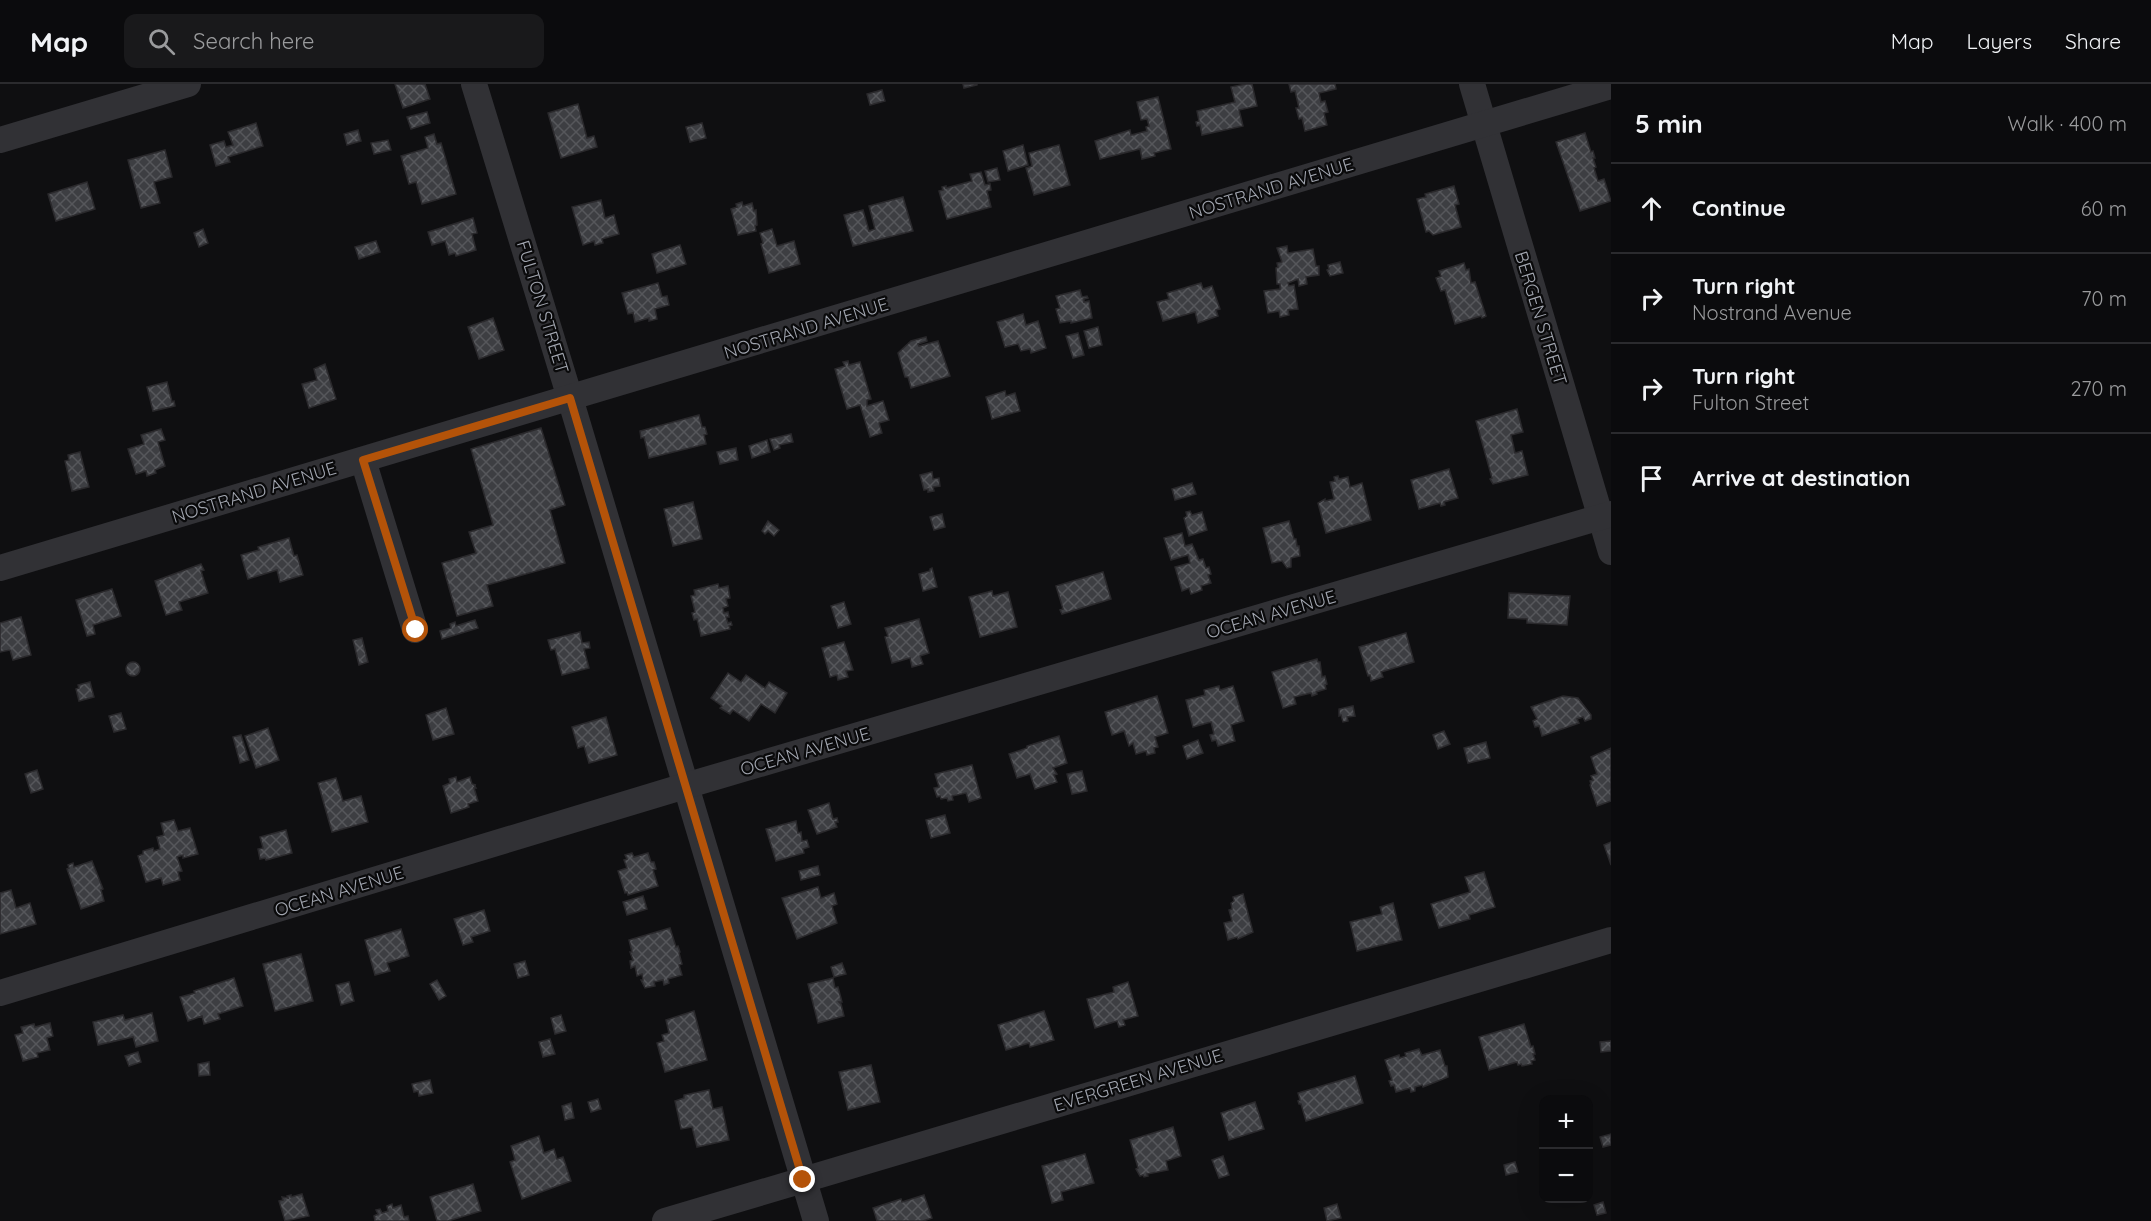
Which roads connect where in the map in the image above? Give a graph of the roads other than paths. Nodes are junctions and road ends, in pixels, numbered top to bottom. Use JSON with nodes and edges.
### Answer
{"nodes":[{"id":1,"x":188,"y":84,"type":"edge"},
{"id":2,"x":474,"y":84,"type":"edge"},
{"id":3,"x":1472,"y":84,"type":"edge"},
{"id":4,"x":1611,"y":86,"type":"edge"},
{"id":5,"x":1484,"y":124,"type":"junction"},
{"id":6,"x":0,"y":140,"type":"edge"},
{"id":7,"x":570,"y":398,"type":"junction"},
{"id":8,"x":363,"y":460,"type":"junction"},
{"id":9,"x":1606,"y":515,"type":"edge"},
{"id":10,"x":1611,"y":552,"type":"edge"},
{"id":11,"x":0,"y":568,"type":"edge"},
{"id":12,"x":416,"y":630,"type":"dead end"},
{"id":13,"x":685,"y":786,"type":"junction"},
{"id":14,"x":1611,"y":940,"type":"edge"},
{"id":15,"x":0,"y":993,"type":"edge"},
{"id":16,"x":803,"y":1180,"type":"junction"},
{"id":17,"x":665,"y":1221,"type":"edge"},
{"id":18,"x":816,"y":1221,"type":"edge"}],
"edges":[{"from":1,"to":6,"type":"street"},
{"from":2,"to":7,"type":"street","name":"FULTON STREET"},
{"from":3,"to":5,"type":"street","name":"BERGEN STREET"},
{"from":4,"to":5,"type":"street","name":"NOSTRAND AVENUE"},
{"from":5,"to":7,"type":"street","name":"NOSTRAND AVENUE"},
{"from":5,"to":9,"type":"street","name":"BERGEN STREET"},
{"from":7,"to":8,"type":"street","name":"NOSTRAND AVENUE"},
{"from":7,"to":13,"type":"street","name":"FULTON STREET"},
{"from":8,"to":11,"type":"street","name":"NOSTRAND AVENUE"},
{"from":8,"to":12,"type":"street"},
{"from":9,"to":10,"type":"street","name":"BERGEN STREET"},
{"from":9,"to":13,"type":"street","name":"OCEAN AVENUE"},
{"from":13,"to":15,"type":"street","name":"OCEAN AVENUE"},
{"from":13,"to":16,"type":"street","name":"FULTON STREET"},
{"from":14,"to":16,"type":"street","name":"EVERGREEN AVENUE"},
{"from":16,"to":17,"type":"street","name":"EVERGREEN AVENUE"},
{"from":16,"to":18,"type":"street","name":"FULTON STREET"}]}
